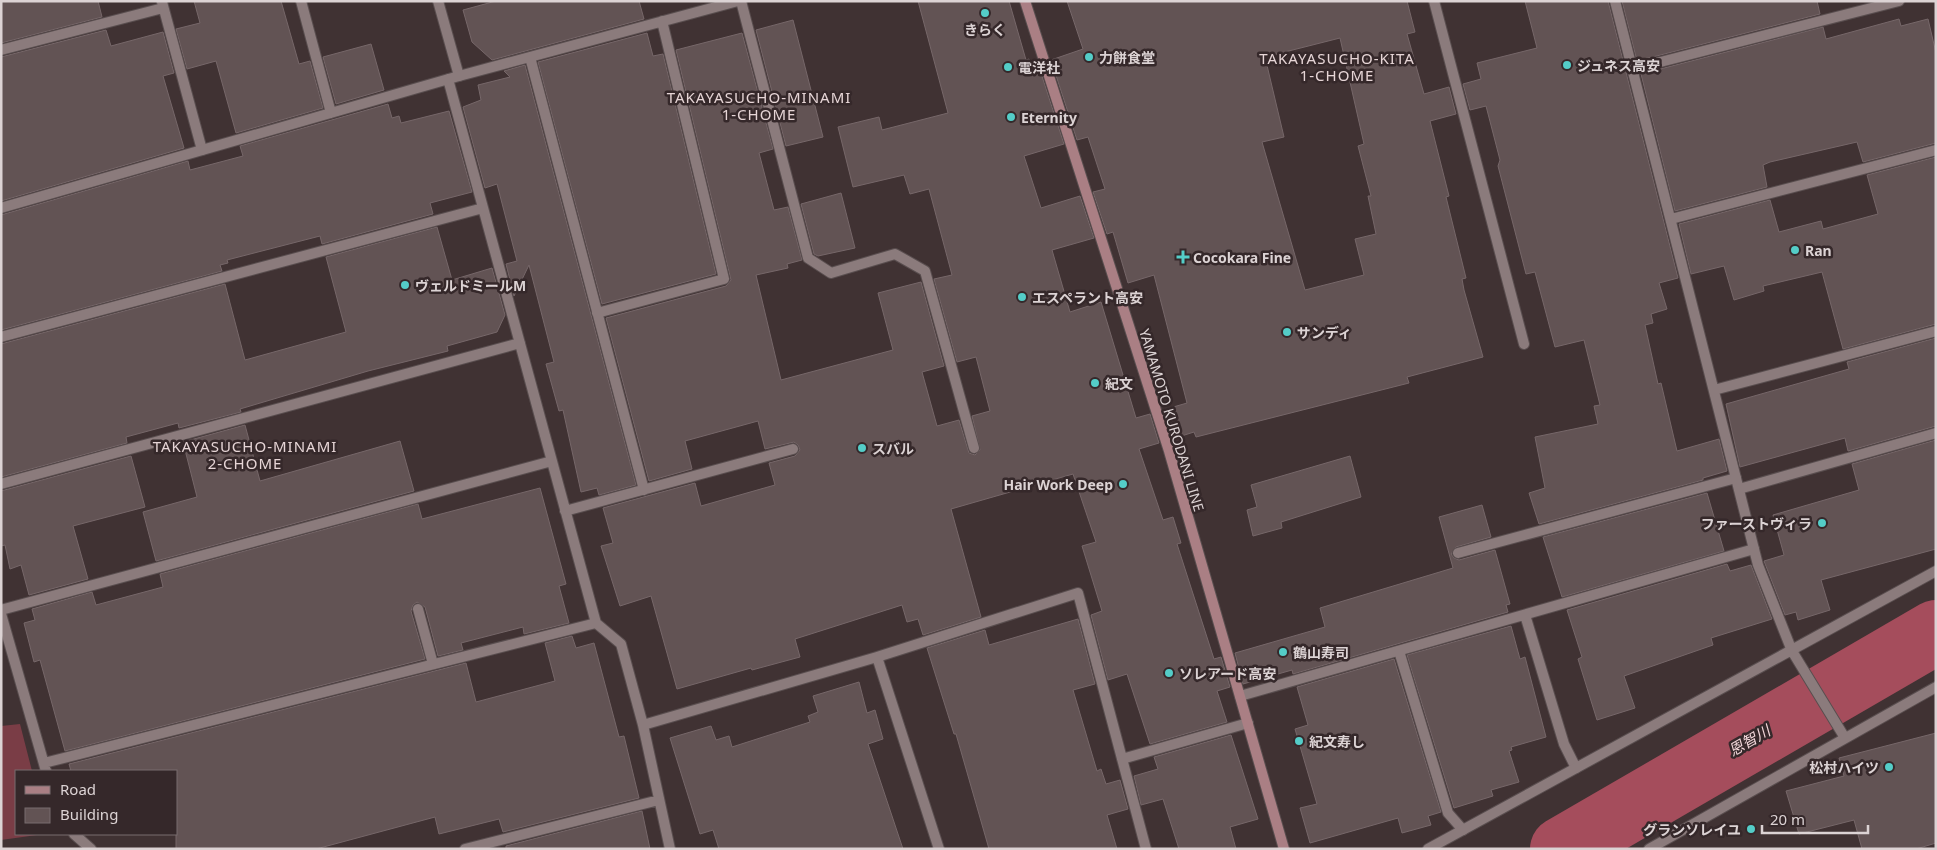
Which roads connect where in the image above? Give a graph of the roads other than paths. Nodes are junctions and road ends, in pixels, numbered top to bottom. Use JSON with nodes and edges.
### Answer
{"nodes":[{"id":1,"x":301,"y":1,"type":"edge"},
{"id":2,"x":438,"y":1,"type":"edge"},
{"id":3,"x":740,"y":1,"type":"edge"},
{"id":4,"x":1025,"y":1,"type":"edge"},
{"id":5,"x":1434,"y":1,"type":"edge"},
{"id":6,"x":1614,"y":1,"type":"edge"},
{"id":7,"x":1899,"y":1,"type":"edge"},
{"id":8,"x":162,"y":5,"type":"edge"},
{"id":9,"x":662,"y":21,"type":"junction"},
{"id":10,"x":1,"y":50,"type":"edge"},
{"id":11,"x":530,"y":57,"type":"junction"},
{"id":12,"x":1633,"y":69,"type":"junction"},
{"id":13,"x":459,"y":76,"type":"junction"},
{"id":14,"x":448,"y":79,"type":"junction"},
{"id":15,"x":331,"y":113,"type":"junction"},
{"id":16,"x":202,"y":150,"type":"junction"},
{"id":17,"x":1936,"y":150,"type":"edge"},
{"id":18,"x":1,"y":208,"type":"edge"},
{"id":19,"x":483,"y":208,"type":"junction"},
{"id":20,"x":1671,"y":219,"type":"junction"},
{"id":21,"x":597,"y":313,"type":"junction"},
{"id":22,"x":1936,"y":331,"type":"edge"},
{"id":23,"x":1,"y":337,"type":"edge"},
{"id":24,"x":520,"y":343,"type":"junction"},
{"id":25,"x":1524,"y":344,"type":"dead end"},
{"id":26,"x":1714,"y":390,"type":"junction"},
{"id":27,"x":1936,"y":432,"type":"edge"},
{"id":28,"x":974,"y":448,"type":"dead end"},
{"id":29,"x":793,"y":449,"type":"dead end"},
{"id":30,"x":552,"y":461,"type":"junction"},
{"id":31,"x":1737,"y":483,"type":"junction"},
{"id":32,"x":1,"y":484,"type":"edge"},
{"id":33,"x":644,"y":490,"type":"junction"},
{"id":34,"x":565,"y":511,"type":"junction"},
{"id":35,"x":1754,"y":549,"type":"junction"},
{"id":36,"x":1458,"y":553,"type":"dead end"},
{"id":37,"x":1936,"y":571,"type":"edge"},
{"id":38,"x":1,"y":610,"type":"edge"},
{"id":39,"x":418,"y":610,"type":"dead end"},
{"id":40,"x":1,"y":614,"type":"edge"},
{"id":41,"x":1525,"y":615,"type":"junction"},
{"id":42,"x":596,"y":623,"type":"junction"},
{"id":43,"x":3,"y":628,"type":"edge"},
{"id":44,"x":1399,"y":651,"type":"junction"},
{"id":45,"x":1792,"y":651,"type":"junction"},
{"id":46,"x":877,"y":657,"type":"junction"},
{"id":47,"x":433,"y":664,"type":"junction"},
{"id":48,"x":1936,"y":687,"type":"edge"},
{"id":49,"x":1240,"y":696,"type":"junction"},
{"id":50,"x":1248,"y":723,"type":"junction"},
{"id":51,"x":643,"y":725,"type":"junction"},
{"id":52,"x":1845,"y":738,"type":"junction"},
{"id":53,"x":1122,"y":759,"type":"junction"},
{"id":54,"x":45,"y":767,"type":"edge"},
{"id":55,"x":1576,"y":768,"type":"junction"},
{"id":56,"x":659,"y":800,"type":"junction"},
{"id":57,"x":1462,"y":830,"type":"junction"},
{"id":58,"x":75,"y":835,"type":"edge"},
{"id":59,"x":480,"y":847,"type":"edge"},
{"id":60,"x":91,"y":849,"type":"edge"},
{"id":61,"x":465,"y":849,"type":"edge"},
{"id":62,"x":670,"y":849,"type":"edge"},
{"id":63,"x":939,"y":849,"type":"edge"},
{"id":64,"x":1146,"y":849,"type":"edge"},
{"id":65,"x":1284,"y":849,"type":"edge"},
{"id":66,"x":1428,"y":849,"type":"edge"},
{"id":67,"x":1649,"y":849,"type":"edge"}],
"edges":[{"from":1,"to":15,"type":"street"},
{"from":2,"to":13,"type":"street"},
{"from":3,"to":9,"type":"street"},
{"from":3,"to":28,"type":"street"},
{"from":4,"to":49,"type":"main road","name":"YAMAMOTO KURODANI LINE"},
{"from":5,"to":25,"type":"street"},
{"from":6,"to":12,"type":"street"},
{"from":7,"to":12,"type":"street"},
{"from":8,"to":10,"type":"street"},
{"from":8,"to":16,"type":"street"},
{"from":9,"to":11,"type":"street"},
{"from":9,"to":21,"type":"street"},
{"from":11,"to":13,"type":"street"},
{"from":11,"to":21,"type":"street"},
{"from":12,"to":20,"type":"street"},
{"from":13,"to":14,"type":"street"},
{"from":14,"to":15,"type":"street"},
{"from":14,"to":19,"type":"street"},
{"from":15,"to":16,"type":"street"},
{"from":16,"to":18,"type":"street"},
{"from":17,"to":20,"type":"street"},
{"from":19,"to":23,"type":"street"},
{"from":19,"to":24,"type":"street"},
{"from":20,"to":26,"type":"street"},
{"from":21,"to":33,"type":"street"},
{"from":22,"to":26,"type":"street"},
{"from":24,"to":30,"type":"street"},
{"from":24,"to":32,"type":"street"},
{"from":26,"to":31,"type":"street"},
{"from":27,"to":31,"type":"street"},
{"from":29,"to":33,"type":"street"},
{"from":30,"to":34,"type":"street"},
{"from":30,"to":38,"type":"street"},
{"from":31,"to":35,"type":"street"},
{"from":31,"to":36,"type":"street"},
{"from":33,"to":34,"type":"street"},
{"from":34,"to":42,"type":"street"},
{"from":35,"to":41,"type":"street"},
{"from":35,"to":45,"type":"street"},
{"from":37,"to":45,"type":"street"},
{"from":39,"to":47,"type":"street"},
{"from":40,"to":43,"type":"street"},
{"from":41,"to":44,"type":"street"},
{"from":41,"to":55,"type":"street"},
{"from":42,"to":47,"type":"street"},
{"from":42,"to":51,"type":"street"},
{"from":43,"to":54,"type":"street"},
{"from":44,"to":49,"type":"street"},
{"from":44,"to":57,"type":"street"},
{"from":45,"to":52,"type":"street"},
{"from":45,"to":55,"type":"street"},
{"from":46,"to":51,"type":"street"},
{"from":46,"to":53,"type":"street"},
{"from":46,"to":63,"type":"street"},
{"from":47,"to":54,"type":"street"},
{"from":48,"to":52,"type":"street"},
{"from":49,"to":50,"type":"main road","name":"YAMAMOTO KURODANI LINE"},
{"from":50,"to":53,"type":"street"},
{"from":50,"to":65,"type":"main road","name":"YAMAMOTO KURODANI LINE"},
{"from":51,"to":56,"type":"street"},
{"from":52,"to":67,"type":"street"},
{"from":53,"to":64,"type":"street"},
{"from":55,"to":57,"type":"street"},
{"from":56,"to":59,"type":"street"},
{"from":56,"to":62,"type":"street"},
{"from":57,"to":66,"type":"street"},
{"from":58,"to":60,"type":"street"},
{"from":59,"to":61,"type":"street"}]}
